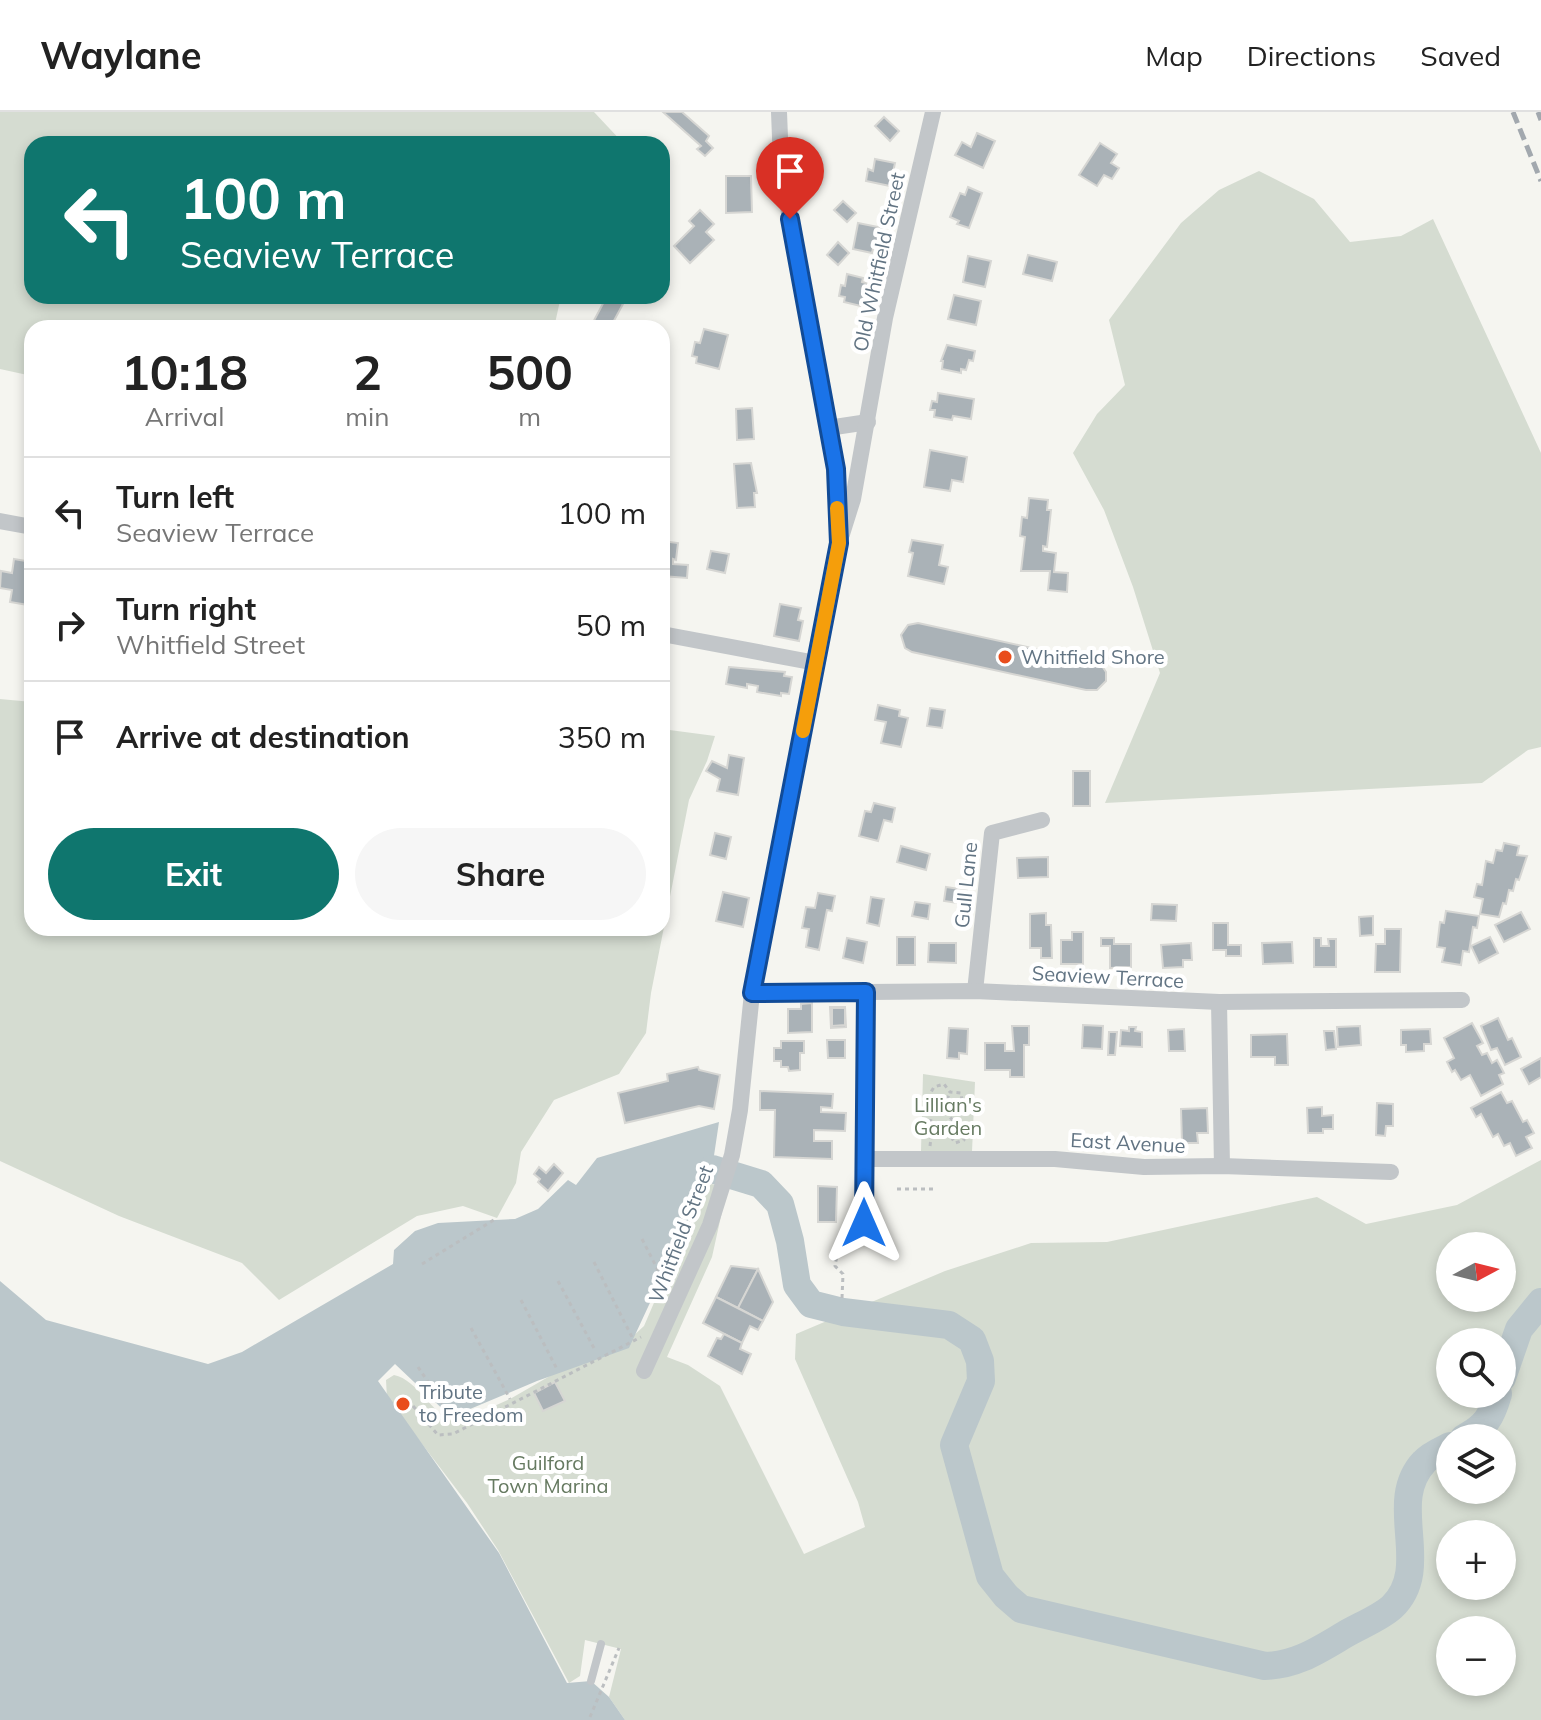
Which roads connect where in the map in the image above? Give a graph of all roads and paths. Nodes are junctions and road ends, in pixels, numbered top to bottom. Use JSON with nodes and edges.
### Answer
{"nodes":[{"id":1,"x":779,"y":112,"type":"edge"},
{"id":2,"x":933,"y":112,"type":"edge"},
{"id":3,"x":868,"y":422,"type":"junction"},
{"id":4,"x":828,"y":428,"type":"junction"},
{"id":5,"x":0,"y":521,"type":"edge"},
{"id":6,"x":24,"y":526,"type":"edge"},
{"id":7,"x":839,"y":543,"type":"junction"},
{"id":8,"x":670,"y":636,"type":"edge"},
{"id":9,"x":816,"y":663,"type":"junction"},
{"id":10,"x":1042,"y":820,"type":"dead end"},
{"id":11,"x":975,"y":991,"type":"junction"},
{"id":12,"x":866,"y":992,"type":"junction"},
{"id":13,"x":752,"y":993,"type":"junction"},
{"id":14,"x":1462,"y":1000,"type":"dead end"},
{"id":15,"x":1219,"y":1002,"type":"junction"},
{"id":16,"x":950,"y":1092,"type":"junction"},
{"id":17,"x":957,"y":1122,"type":"junction"},
{"id":18,"x":864,"y":1159,"type":"junction"},
{"id":19,"x":1222,"y":1166,"type":"junction"},
{"id":20,"x":1391,"y":1172,"type":"dead end"},
{"id":21,"x":897,"y":1189,"type":"dead end"},
{"id":22,"x":937,"y":1189,"type":"dead end"},
{"id":23,"x":497,"y":1218,"type":"dead end"},
{"id":24,"x":864,"y":1230,"type":"joint"},
{"id":25,"x":642,"y":1239,"type":"dead end"},
{"id":26,"x":594,"y":1262,"type":"dead end"},
{"id":27,"x":422,"y":1264,"type":"dead end"},
{"id":28,"x":663,"y":1280,"type":"dead end"},
{"id":29,"x":558,"y":1281,"type":"dead end"},
{"id":30,"x":842,"y":1298,"type":"dead end"},
{"id":31,"x":521,"y":1300,"type":"dead end"},
{"id":32,"x":471,"y":1328,"type":"dead end"},
{"id":33,"x":632,"y":1337,"type":"dead end"},
{"id":34,"x":641,"y":1337,"type":"dead end"},
{"id":35,"x":595,"y":1350,"type":"dead end"},
{"id":36,"x":418,"y":1367,"type":"dead end"},
{"id":37,"x":558,"y":1371,"type":"dead end"},
{"id":38,"x":644,"y":1371,"type":"dead end"},
{"id":39,"x":510,"y":1399,"type":"dead end"},
{"id":40,"x":413,"y":1406,"type":"dead end"},
{"id":41,"x":456,"y":1423,"type":"dead end"},
{"id":42,"x":601,"y":1644,"type":"dead end"},
{"id":43,"x":619,"y":1648,"type":"dead end"},
{"id":44,"x":591,"y":1681,"type":"dead end"},
{"id":45,"x":590,"y":1717,"type":"dead end"}],
"edges":[{"from":1,"to":4,"type":"street","name":"Whitfield Street"},
{"from":2,"to":3,"type":"street","name":"Old Whitfield Street"},
{"from":3,"to":4,"type":"street"},
{"from":3,"to":7,"type":"street","name":"Old Whitfield Street"},
{"from":4,"to":7,"type":"street","name":"Whitfield Street"},
{"from":5,"to":6,"type":"street"},
{"from":7,"to":9,"type":"street","name":"Whitfield Street"},
{"from":8,"to":9,"type":"street"},
{"from":9,"to":13,"type":"street","name":"Whitfield Street"},
{"from":10,"to":11,"type":"street","name":"Gull Lane"},
{"from":11,"to":12,"type":"street","name":"Seaview Terrace"},
{"from":11,"to":15,"type":"street","name":"Seaview Terrace"},
{"from":12,"to":13,"type":"street","name":"Seaview Terrace"},
{"from":12,"to":18,"type":"street"},
{"from":13,"to":38,"type":"street","name":"Whitfield Street"},
{"from":14,"to":15,"type":"street","name":"Seaview Terrace"},
{"from":15,"to":19,"type":"street"},
{"from":16,"to":17,"type":"path"},
{"from":16,"to":17,"type":"path"},
{"from":16,"to":17,"type":"path"},
{"from":18,"to":19,"type":"street","name":"East Avenue"},
{"from":18,"to":24,"type":"street"},
{"from":19,"to":20,"type":"street","name":"East Avenue"},
{"from":21,"to":22,"type":"path"},
{"from":23,"to":27,"type":"path"},
{"from":24,"to":30,"type":"path"},
{"from":25,"to":28,"type":"path"},
{"from":26,"to":33,"type":"path"},
{"from":29,"to":35,"type":"path"},
{"from":31,"to":37,"type":"path"},
{"from":32,"to":39,"type":"path"},
{"from":34,"to":40,"type":"path"},
{"from":36,"to":41,"type":"path"},
{"from":42,"to":44,"type":"lane"},
{"from":43,"to":45,"type":"path"}]}
